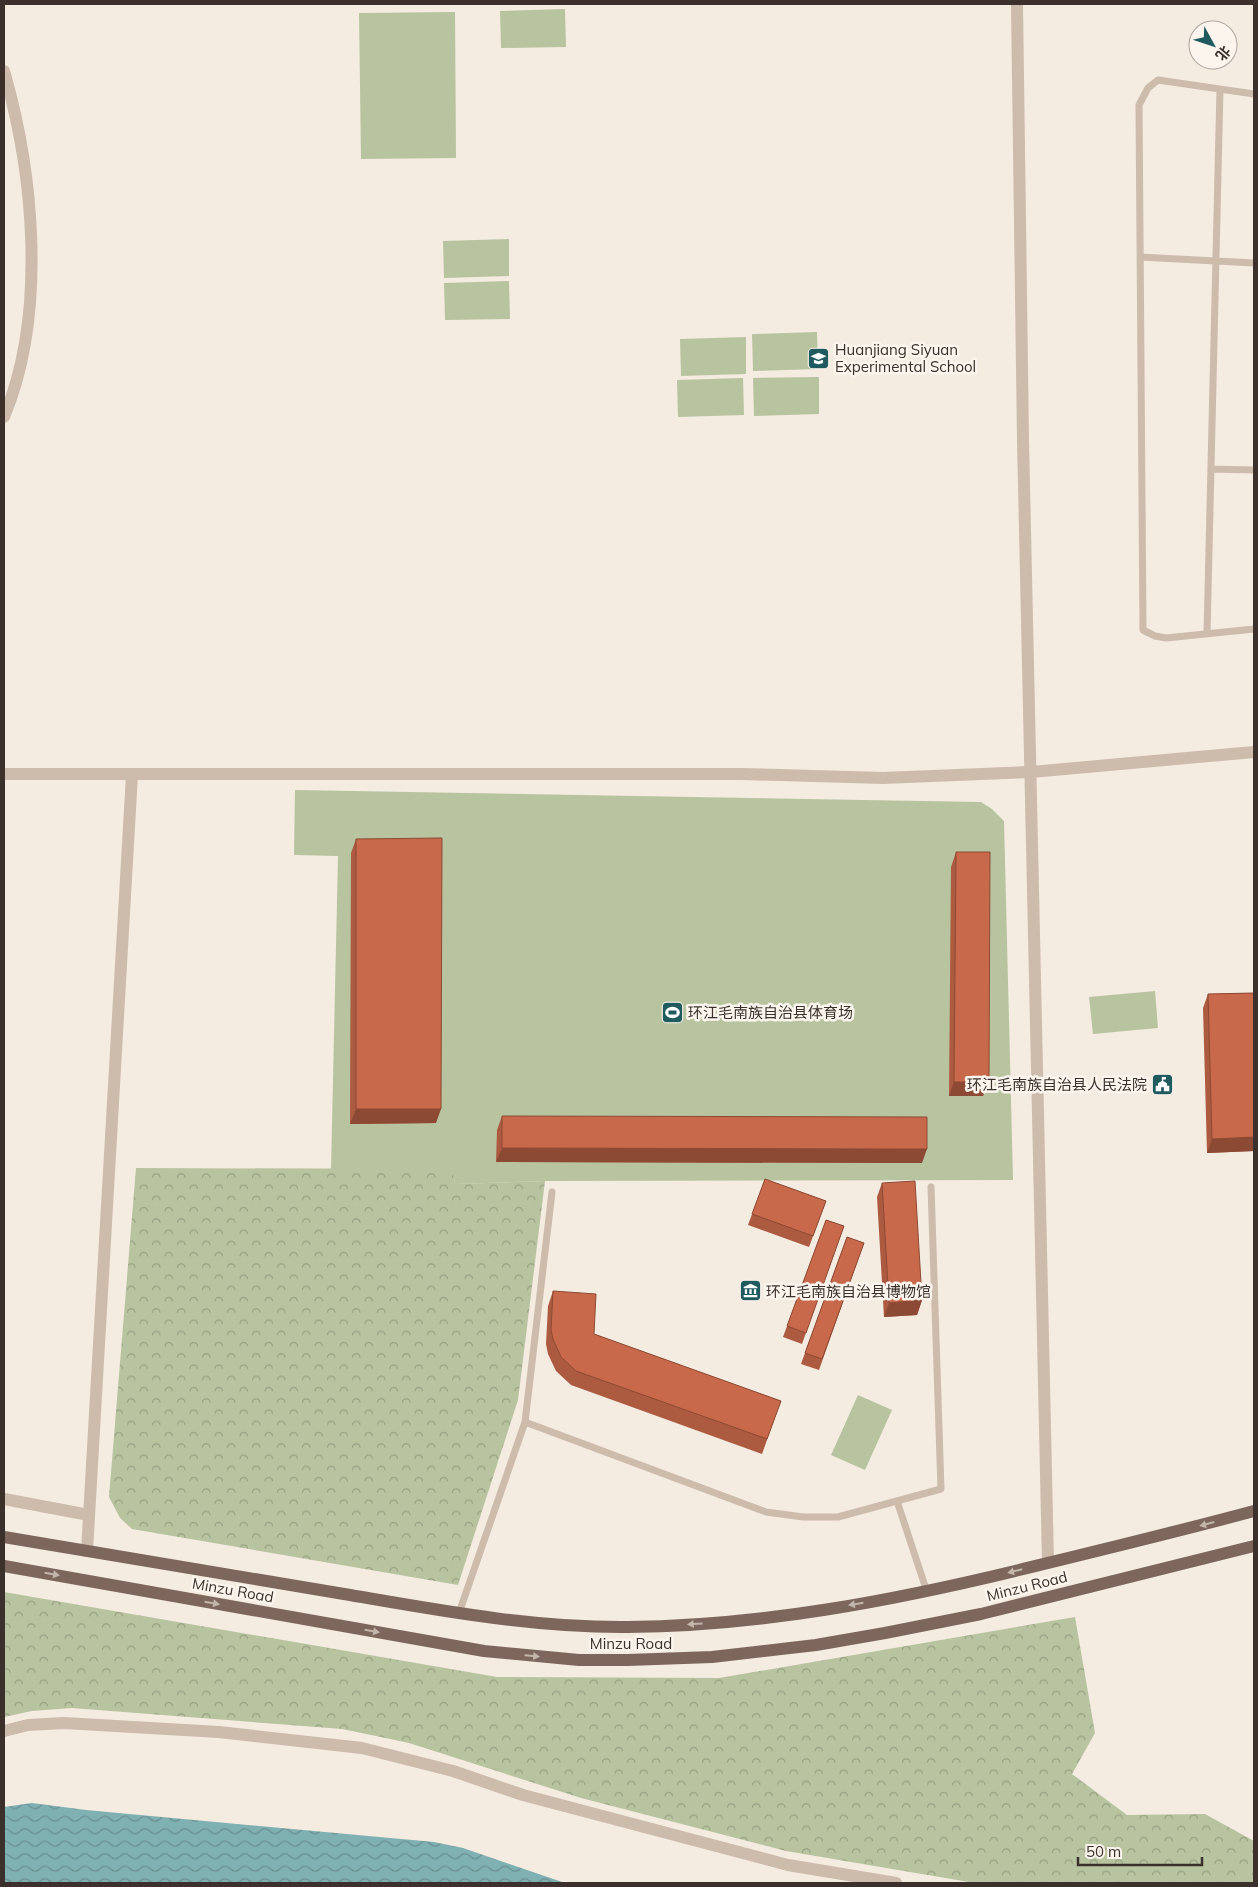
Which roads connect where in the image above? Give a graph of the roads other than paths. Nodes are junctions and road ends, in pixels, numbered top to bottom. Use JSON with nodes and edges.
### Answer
{"nodes":[{"id":1,"x":1017,"y":4,"type":"edge"},
{"id":2,"x":4,"y":71,"type":"edge"},
{"id":3,"x":1220,"y":89,"type":"junction"},
{"id":4,"x":1254,"y":94,"type":"edge"},
{"id":5,"x":1140,"y":257,"type":"junction"},
{"id":6,"x":1216,"y":261,"type":"junction"},
{"id":7,"x":1254,"y":263,"type":"edge"},
{"id":8,"x":4,"y":417,"type":"edge"},
{"id":9,"x":1211,"y":469,"type":"junction"},
{"id":10,"x":1254,"y":470,"type":"edge"},
{"id":11,"x":1254,"y":629,"type":"edge"},
{"id":12,"x":1207,"y":634,"type":"junction"},
{"id":13,"x":1254,"y":752,"type":"edge"},
{"id":14,"x":1030,"y":772,"type":"junction"},
{"id":15,"x":4,"y":774,"type":"edge"},
{"id":16,"x":132,"y":775,"type":"junction"},
{"id":17,"x":931,"y":1187,"type":"dead end"},
{"id":18,"x":552,"y":1192,"type":"dead end"},
{"id":19,"x":525,"y":1422,"type":"junction"},
{"id":20,"x":4,"y":1499,"type":"edge"},
{"id":21,"x":897,"y":1501,"type":"junction"},
{"id":22,"x":1254,"y":1512,"type":"edge"},
{"id":23,"x":89,"y":1515,"type":"junction"},
{"id":24,"x":4,"y":1538,"type":"edge"},
{"id":25,"x":1254,"y":1546,"type":"edge"},
{"id":26,"x":87,"y":1551,"type":"junction"},
{"id":27,"x":1048,"y":1563,"type":"junction"},
{"id":28,"x":4,"y":1566,"type":"edge"},
{"id":29,"x":927,"y":1592,"type":"junction"},
{"id":30,"x":459,"y":1613,"type":"junction"},
{"id":31,"x":4,"y":1731,"type":"edge"},
{"id":32,"x":896,"y":1883,"type":"edge"}],
"edges":[{"from":1,"to":14,"type":"street"},
{"from":2,"to":8,"type":"street"},
{"from":3,"to":4,"type":"lane"},
{"from":3,"to":5,"type":"lane"},
{"from":3,"to":6,"type":"lane"},
{"from":5,"to":6,"type":"lane"},
{"from":5,"to":12,"type":"lane"},
{"from":6,"to":7,"type":"lane"},
{"from":6,"to":9,"type":"lane"},
{"from":9,"to":10,"type":"lane"},
{"from":9,"to":12,"type":"lane"},
{"from":11,"to":12,"type":"lane"},
{"from":13,"to":14,"type":"street"},
{"from":14,"to":16,"type":"street"},
{"from":14,"to":27,"type":"street"},
{"from":15,"to":16,"type":"street"},
{"from":16,"to":23,"type":"street"},
{"from":17,"to":21,"type":"lane"},
{"from":18,"to":19,"type":"lane"},
{"from":19,"to":21,"type":"lane"},
{"from":19,"to":30,"type":"lane"},
{"from":20,"to":23,"type":"street"},
{"from":21,"to":29,"type":"lane"},
{"from":22,"to":27,"type":"main road","name":"Minzu Road","one_way":true},
{"from":23,"to":26,"type":"street"},
{"from":24,"to":26,"type":"main road","name":"Minzu Road"},
{"from":28,"to":25,"type":"main road","name":"Minzu Road","one_way":true},
{"from":26,"to":30,"type":"main road","name":"Minzu Road"},
{"from":27,"to":29,"type":"main road","name":"Minzu Road","one_way":true},
{"from":29,"to":30,"type":"main road","name":"Minzu Road","one_way":true},
{"from":31,"to":32,"type":"street"}]}
